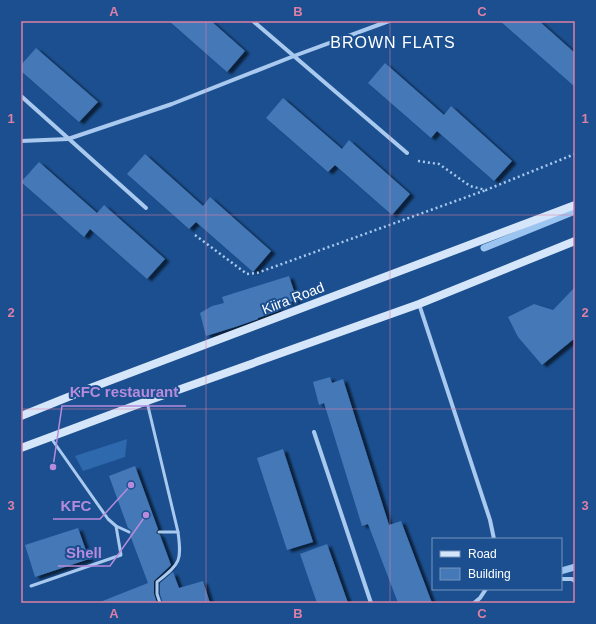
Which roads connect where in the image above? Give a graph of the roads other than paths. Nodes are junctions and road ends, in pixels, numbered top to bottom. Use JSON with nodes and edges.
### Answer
{"nodes":[{"id":1,"x":253,"y":21,"type":"edge"},
{"id":2,"x":389,"y":21,"type":"edge"},
{"id":3,"x":294,"y":56,"type":"junction"},
{"id":4,"x":21,"y":96,"type":"edge"},
{"id":5,"x":68,"y":139,"type":"junction"},
{"id":6,"x":21,"y":141,"type":"edge"},
{"id":7,"x":407,"y":153,"type":"road end"},
{"id":8,"x":575,"y":205,"type":"edge"},
{"id":9,"x":146,"y":208,"type":"dead end"},
{"id":10,"x":575,"y":241,"type":"edge"},
{"id":11,"x":419,"y":304,"type":"junction"},
{"id":12,"x":147,"y":401,"type":"junction"},
{"id":13,"x":21,"y":416,"type":"edge"},
{"id":14,"x":314,"y":432,"type":"dead end"},
{"id":15,"x":50,"y":437,"type":"junction"},
{"id":16,"x":21,"y":448,"type":"edge"},
{"id":17,"x":116,"y":526,"type":"junction"},
{"id":18,"x":129,"y":532,"type":"dead end"},
{"id":19,"x":159,"y":532,"type":"dead end"},
{"id":20,"x":178,"y":532,"type":"junction"},
{"id":21,"x":494,"y":538,"type":"edge"},
{"id":22,"x":562,"y":579,"type":"edge"},
{"id":23,"x":575,"y":581,"type":"edge"},
{"id":24,"x":31,"y":586,"type":"dead end"},
{"id":25,"x":485,"y":590,"type":"edge"},
{"id":26,"x":160,"y":603,"type":"edge"},
{"id":27,"x":371,"y":603,"type":"edge"},
{"id":28,"x":474,"y":603,"type":"edge"}],
"edges":[{"from":1,"to":3,"type":"street"},
{"from":2,"to":3,"type":"street"},
{"from":3,"to":5,"type":"street"},
{"from":3,"to":7,"type":"street"},
{"from":4,"to":5,"type":"street"},
{"from":5,"to":6,"type":"street"},
{"from":5,"to":9,"type":"street"},
{"from":8,"to":13,"type":"main road","name":"Kiira Road"},
{"from":10,"to":11,"type":"main road"},
{"from":11,"to":12,"type":"main road"},
{"from":11,"to":21,"type":"street"},
{"from":12,"to":15,"type":"main road"},
{"from":12,"to":20,"type":"lane"},
{"from":14,"to":27,"type":"street"},
{"from":15,"to":16,"type":"main road"},
{"from":15,"to":17,"type":"lane"},
{"from":17,"to":18,"type":"lane"},
{"from":17,"to":24,"type":"lane"},
{"from":19,"to":20,"type":"lane"},
{"from":20,"to":26,"type":"lane"},
{"from":22,"to":23,"type":"street"},
{"from":25,"to":28,"type":"street"}]}
